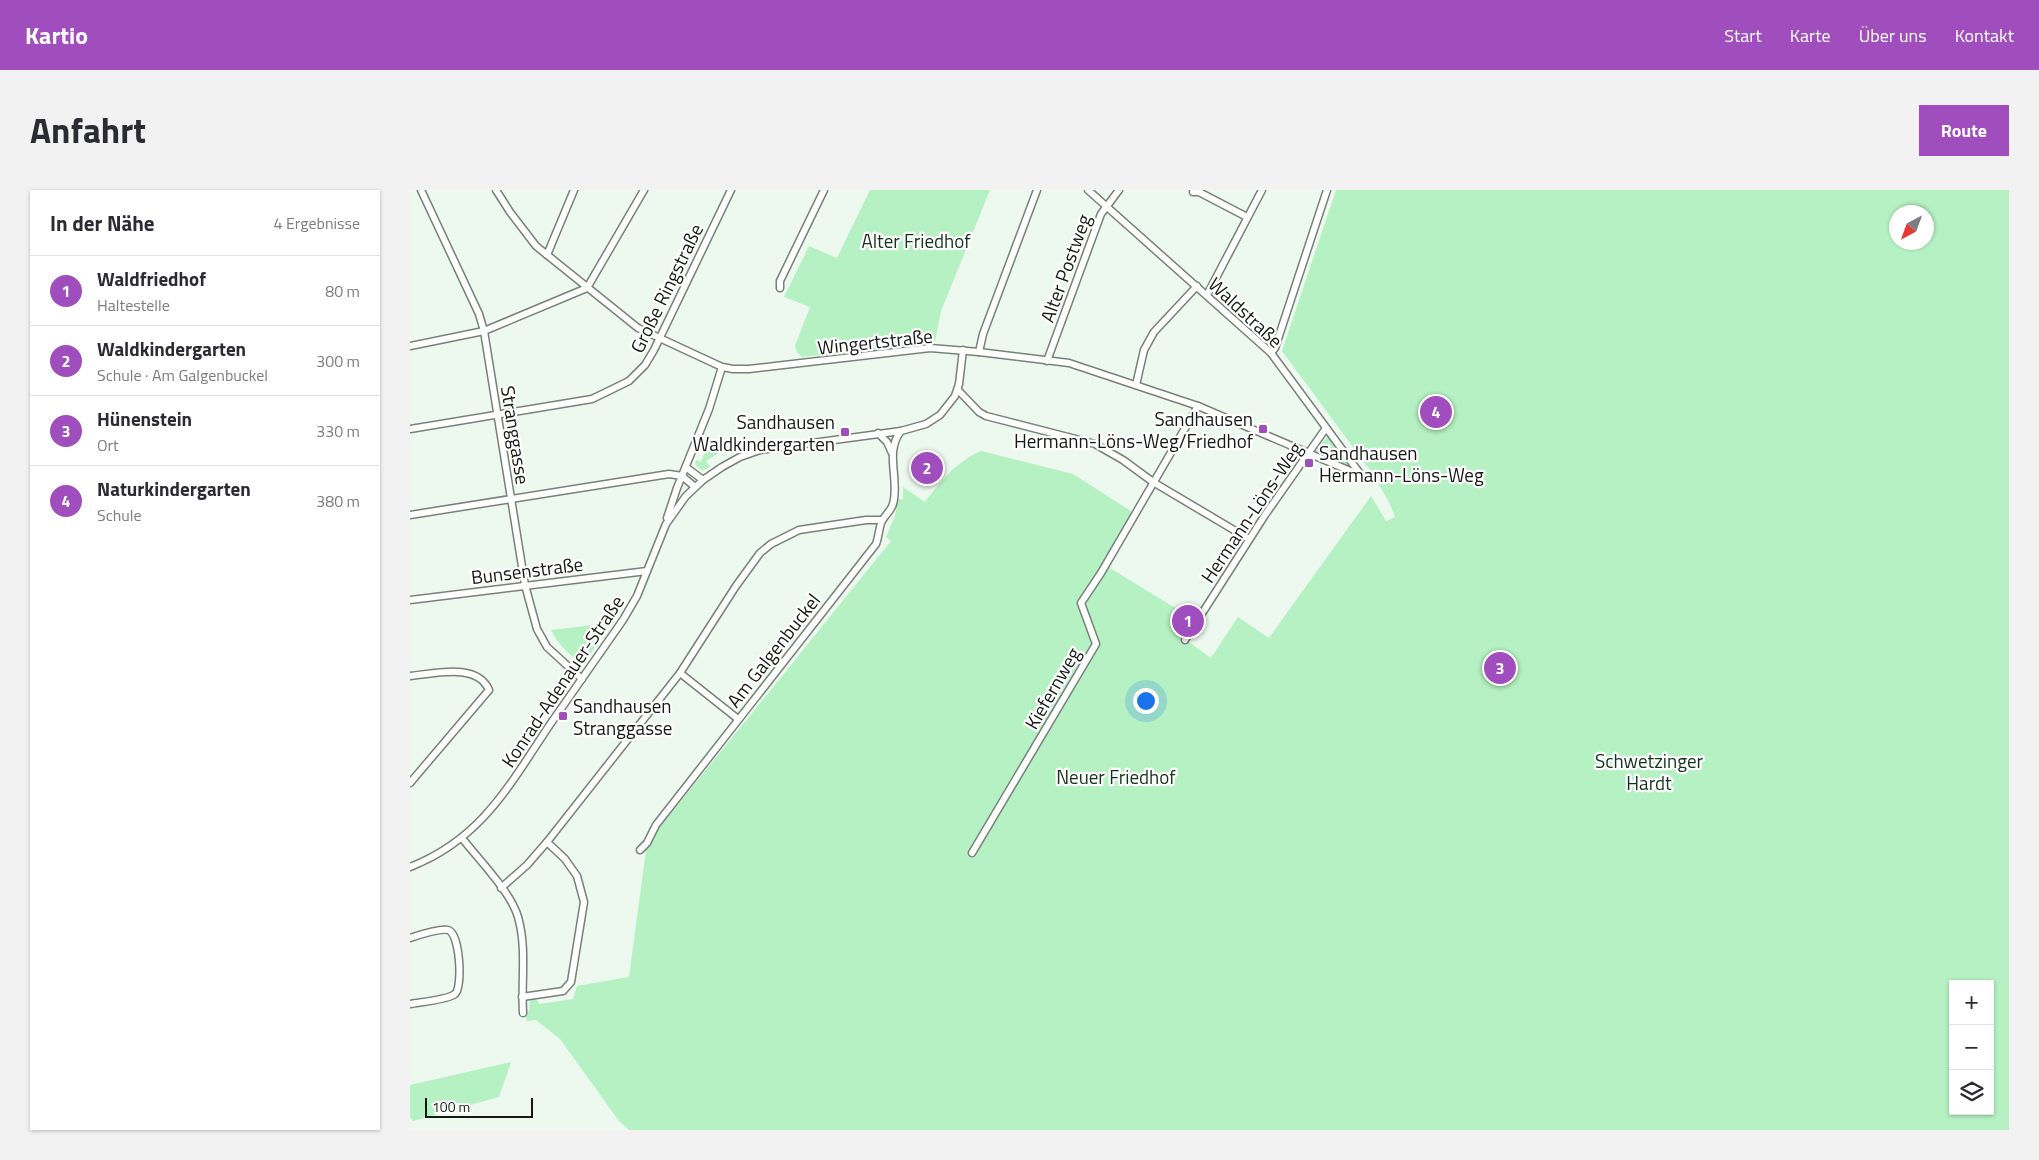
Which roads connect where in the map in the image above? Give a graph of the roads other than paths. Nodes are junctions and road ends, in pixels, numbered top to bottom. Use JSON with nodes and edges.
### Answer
{"nodes":[{"id":1,"x":421,"y":190,"type":"edge"},
{"id":2,"x":496,"y":190,"type":"edge"},
{"id":3,"x":574,"y":190,"type":"edge"},
{"id":4,"x":644,"y":190,"type":"edge"},
{"id":5,"x":731,"y":190,"type":"edge"},
{"id":6,"x":824,"y":190,"type":"edge"},
{"id":7,"x":1037,"y":190,"type":"edge"},
{"id":8,"x":1088,"y":190,"type":"edge"},
{"id":9,"x":1119,"y":190,"type":"edge"},
{"id":10,"x":1262,"y":190,"type":"edge"},
{"id":11,"x":1327,"y":190,"type":"edge"},
{"id":12,"x":1193,"y":192,"type":"dead end"},
{"id":13,"x":1106,"y":206,"type":"junction"},
{"id":14,"x":1248,"y":217,"type":"junction"},
{"id":15,"x":546,"y":256,"type":"junction"},
{"id":16,"x":1197,"y":286,"type":"junction"},
{"id":17,"x":587,"y":288,"type":"junction"},
{"id":18,"x":780,"y":288,"type":"dead end"},
{"id":19,"x":1207,"y":295,"type":"junction"},
{"id":20,"x":484,"y":332,"type":"junction"},
{"id":21,"x":660,"y":338,"type":"junction"},
{"id":22,"x":410,"y":346,"type":"edge"},
{"id":23,"x":963,"y":350,"type":"junction"},
{"id":24,"x":979,"y":352,"type":"junction"},
{"id":25,"x":1271,"y":353,"type":"junction"},
{"id":26,"x":1047,"y":361,"type":"junction"},
{"id":27,"x":722,"y":367,"type":"junction"},
{"id":28,"x":1136,"y":385,"type":"junction"},
{"id":29,"x":958,"y":390,"type":"junction"},
{"id":30,"x":1198,"y":406,"type":"junction"},
{"id":31,"x":498,"y":414,"type":"junction"},
{"id":32,"x":1326,"y":428,"type":"junction"},
{"id":33,"x":410,"y":429,"type":"edge"},
{"id":34,"x":901,"y":431,"type":"junction"},
{"id":35,"x":878,"y":433,"type":"junction"},
{"id":36,"x":1307,"y":453,"type":"junction"},
{"id":37,"x":893,"y":456,"type":"junction"},
{"id":38,"x":687,"y":468,"type":"junction"},
{"id":39,"x":682,"y":476,"type":"junction"},
{"id":40,"x":1362,"y":476,"type":"joint"},
{"id":41,"x":703,"y":480,"type":"junction"},
{"id":42,"x":1154,"y":482,"type":"junction"},
{"id":43,"x":695,"y":487,"type":"junction"},
{"id":44,"x":511,"y":499,"type":"junction"},
{"id":45,"x":410,"y":515,"type":"edge"},
{"id":46,"x":882,"y":520,"type":"junction"},
{"id":47,"x":666,"y":524,"type":"junction"},
{"id":48,"x":1249,"y":539,"type":"junction"},
{"id":49,"x":647,"y":571,"type":"junction"},
{"id":50,"x":525,"y":585,"type":"junction"},
{"id":51,"x":410,"y":600,"type":"edge"},
{"id":52,"x":1185,"y":640,"type":"dead end"},
{"id":53,"x":680,"y":673,"type":"junction"},
{"id":54,"x":410,"y":676,"type":"edge"},
{"id":55,"x":582,"y":679,"type":"junction"},
{"id":56,"x":738,"y":719,"type":"junction"},
{"id":57,"x":410,"y":783,"type":"edge"},
{"id":58,"x":462,"y":838,"type":"junction"},
{"id":59,"x":548,"y":842,"type":"junction"},
{"id":60,"x":640,"y":850,"type":"dead end"},
{"id":61,"x":972,"y":853,"type":"dead end"},
{"id":62,"x":410,"y":867,"type":"edge"},
{"id":63,"x":501,"y":888,"type":"junction"},
{"id":64,"x":410,"y":938,"type":"edge"},
{"id":65,"x":522,"y":997,"type":"junction"},
{"id":66,"x":410,"y":1004,"type":"edge"},
{"id":67,"x":523,"y":1013,"type":"dead end"}],
"edges":[{"from":1,"to":20,"type":"street","name":"Stranggasse"},
{"from":2,"to":15,"type":"street","name":"Wingertstraße"},
{"from":3,"to":15,"type":"street"},
{"from":4,"to":17,"type":"street"},
{"from":5,"to":21,"type":"street","name":"Große Ringstraße"},
{"from":6,"to":18,"type":"street"},
{"from":7,"to":24,"type":"street"},
{"from":8,"to":13,"type":"street","name":"Waldstraße"},
{"from":9,"to":13,"type":"street","name":"Alter Postweg"},
{"from":10,"to":14,"type":"street"},
{"from":11,"to":25,"type":"street"},
{"from":12,"to":14,"type":"street"},
{"from":13,"to":16,"type":"street","name":"Waldstraße"},
{"from":13,"to":26,"type":"street","name":"Alter Postweg"},
{"from":14,"to":19,"type":"street"},
{"from":15,"to":17,"type":"street","name":"Wingertstraße"},
{"from":16,"to":19,"type":"street","name":"Waldstraße"},
{"from":16,"to":28,"type":"street"},
{"from":17,"to":20,"type":"street"},
{"from":17,"to":21,"type":"street","name":"Wingertstraße"},
{"from":19,"to":25,"type":"street","name":"Waldstraße"},
{"from":20,"to":22,"type":"street"},
{"from":20,"to":31,"type":"street","name":"Stranggasse"},
{"from":21,"to":27,"type":"street","name":"Wingertstraße"},
{"from":21,"to":31,"type":"street","name":"Große Ringstraße"},
{"from":23,"to":24,"type":"street","name":"Wingertstraße"},
{"from":23,"to":27,"type":"street","name":"Wingertstraße"},
{"from":23,"to":29,"type":"street"},
{"from":24,"to":26,"type":"street","name":"Wingertstraße"},
{"from":25,"to":32,"type":"street","name":"Waldstraße"},
{"from":26,"to":28,"type":"street","name":"Wingertstraße"},
{"from":27,"to":38,"type":"street"},
{"from":28,"to":30,"type":"street","name":"Wingertstraße"},
{"from":29,"to":34,"type":"street","name":"Konrad-Adenauer-Straße"},
{"from":29,"to":42,"type":"street"},
{"from":30,"to":36,"type":"street","name":"Wingertstraße"},
{"from":30,"to":42,"type":"street","name":"Kiefernweg"},
{"from":31,"to":33,"type":"street","name":"Große Ringstraße"},
{"from":31,"to":44,"type":"street","name":"Stranggasse"},
{"from":32,"to":36,"type":"street","name":"Hermann-Löns-Weg"},
{"from":32,"to":40,"type":"street","name":"Waldstraße"},
{"from":34,"to":35,"type":"street","name":"Konrad-Adenauer-Straße"},
{"from":34,"to":37,"type":"street","name":"Am Galgenbuckel"},
{"from":35,"to":37,"type":"street","name":"Am Galgenbuckel"},
{"from":35,"to":41,"type":"street","name":"Konrad-Adenauer-Straße"},
{"from":36,"to":40,"type":"street","name":"Wingertstraße"},
{"from":36,"to":48,"type":"street","name":"Hermann-Löns-Weg"},
{"from":37,"to":46,"type":"street","name":"Am Galgenbuckel"},
{"from":38,"to":39,"type":"street"},
{"from":38,"to":41,"type":"street"},
{"from":39,"to":43,"type":"street"},
{"from":39,"to":44,"type":"street"},
{"from":39,"to":47,"type":"street"},
{"from":41,"to":43,"type":"street","name":"Konrad-Adenauer-Straße"},
{"from":42,"to":48,"type":"street"},
{"from":42,"to":61,"type":"street","name":"Kiefernweg"},
{"from":43,"to":47,"type":"street","name":"Konrad-Adenauer-Straße"},
{"from":44,"to":45,"type":"street"},
{"from":44,"to":50,"type":"street","name":"Stranggasse"},
{"from":46,"to":53,"type":"street"},
{"from":46,"to":56,"type":"street","name":"Am Galgenbuckel"},
{"from":47,"to":49,"type":"street","name":"Konrad-Adenauer-Straße"},
{"from":48,"to":52,"type":"street","name":"Hermann-Löns-Weg"},
{"from":49,"to":50,"type":"street","name":"Bunsenstraße"},
{"from":49,"to":55,"type":"street","name":"Konrad-Adenauer-Straße"},
{"from":50,"to":51,"type":"street","name":"Bunsenstraße"},
{"from":50,"to":55,"type":"street","name":"Stranggasse"},
{"from":53,"to":56,"type":"street"},
{"from":53,"to":59,"type":"street"},
{"from":54,"to":57,"type":"street"},
{"from":55,"to":58,"type":"street","name":"Konrad-Adenauer-Straße"},
{"from":56,"to":60,"type":"street","name":"Am Galgenbuckel"},
{"from":58,"to":62,"type":"street","name":"Konrad-Adenauer-Straße"},
{"from":58,"to":63,"type":"street"},
{"from":59,"to":63,"type":"street"},
{"from":59,"to":65,"type":"street"},
{"from":63,"to":65,"type":"street"},
{"from":64,"to":66,"type":"street"},
{"from":65,"to":67,"type":"street"}]}
